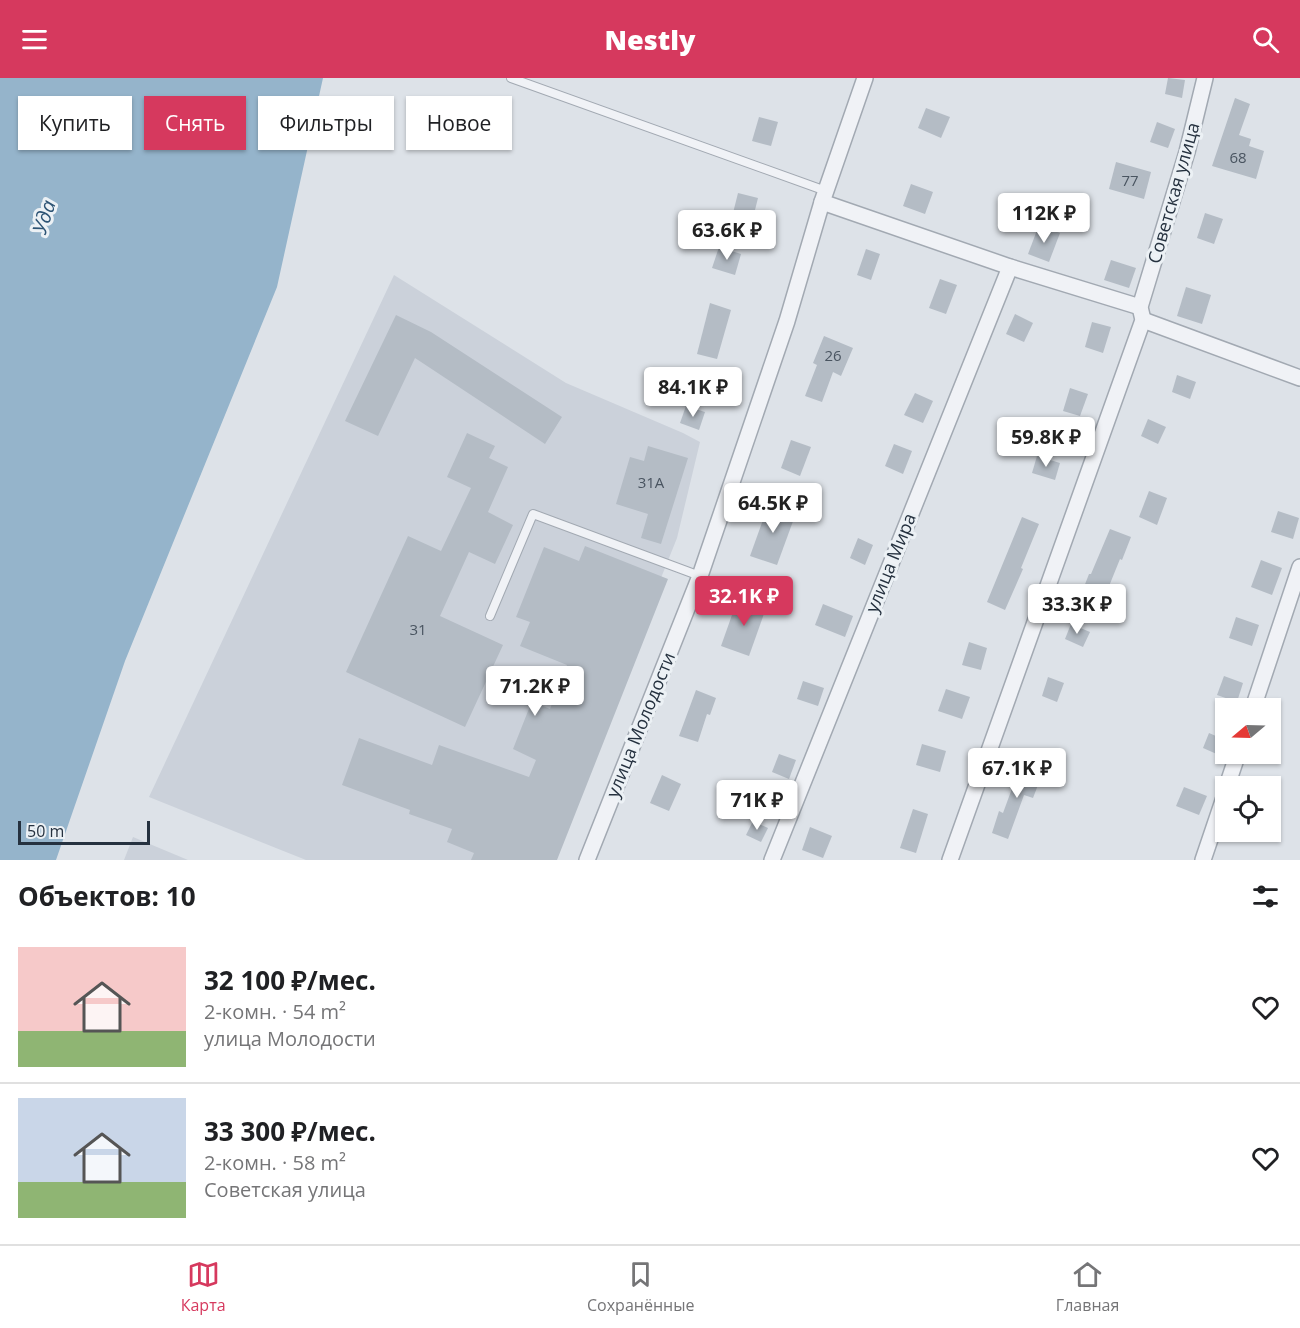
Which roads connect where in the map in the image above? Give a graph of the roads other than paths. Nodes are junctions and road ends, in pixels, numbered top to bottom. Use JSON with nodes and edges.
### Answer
{"nodes":[{"id":1,"x":511,"y":78,"type":"edge"},
{"id":2,"x":866,"y":78,"type":"edge"},
{"id":3,"x":1205,"y":78,"type":"edge"},
{"id":4,"x":824,"y":197,"type":"junction"},
{"id":5,"x":1010,"y":267,"type":"junction"},
{"id":6,"x":1141,"y":314,"type":"junction"},
{"id":7,"x":1300,"y":378,"type":"edge"},
{"id":8,"x":1300,"y":567,"type":"edge"},
{"id":9,"x":700,"y":576,"type":"junction"},
{"id":10,"x":490,"y":616,"type":"dead end"},
{"id":11,"x":1256,"y":698,"type":"edge"},
{"id":12,"x":1215,"y":825,"type":"edge"},
{"id":13,"x":587,"y":860,"type":"edge"},
{"id":14,"x":772,"y":860,"type":"edge"},
{"id":15,"x":950,"y":860,"type":"edge"},
{"id":16,"x":1203,"y":860,"type":"edge"}],
"edges":[{"from":1,"to":4,"type":"lane"},
{"from":2,"to":4,"type":"street","name":"улица Молодости"},
{"from":3,"to":6,"type":"street","name":"Советская улица"},
{"from":4,"to":5,"type":"street"},
{"from":4,"to":9,"type":"street","name":"улица Молодости"},
{"from":5,"to":6,"type":"street"},
{"from":5,"to":14,"type":"street","name":"улица Мира"},
{"from":6,"to":7,"type":"street"},
{"from":6,"to":15,"type":"street","name":"Советская улица"},
{"from":8,"to":11,"type":"street"},
{"from":9,"to":10,"type":"lane"},
{"from":9,"to":13,"type":"street","name":"улица Молодости"},
{"from":12,"to":16,"type":"street"}]}
